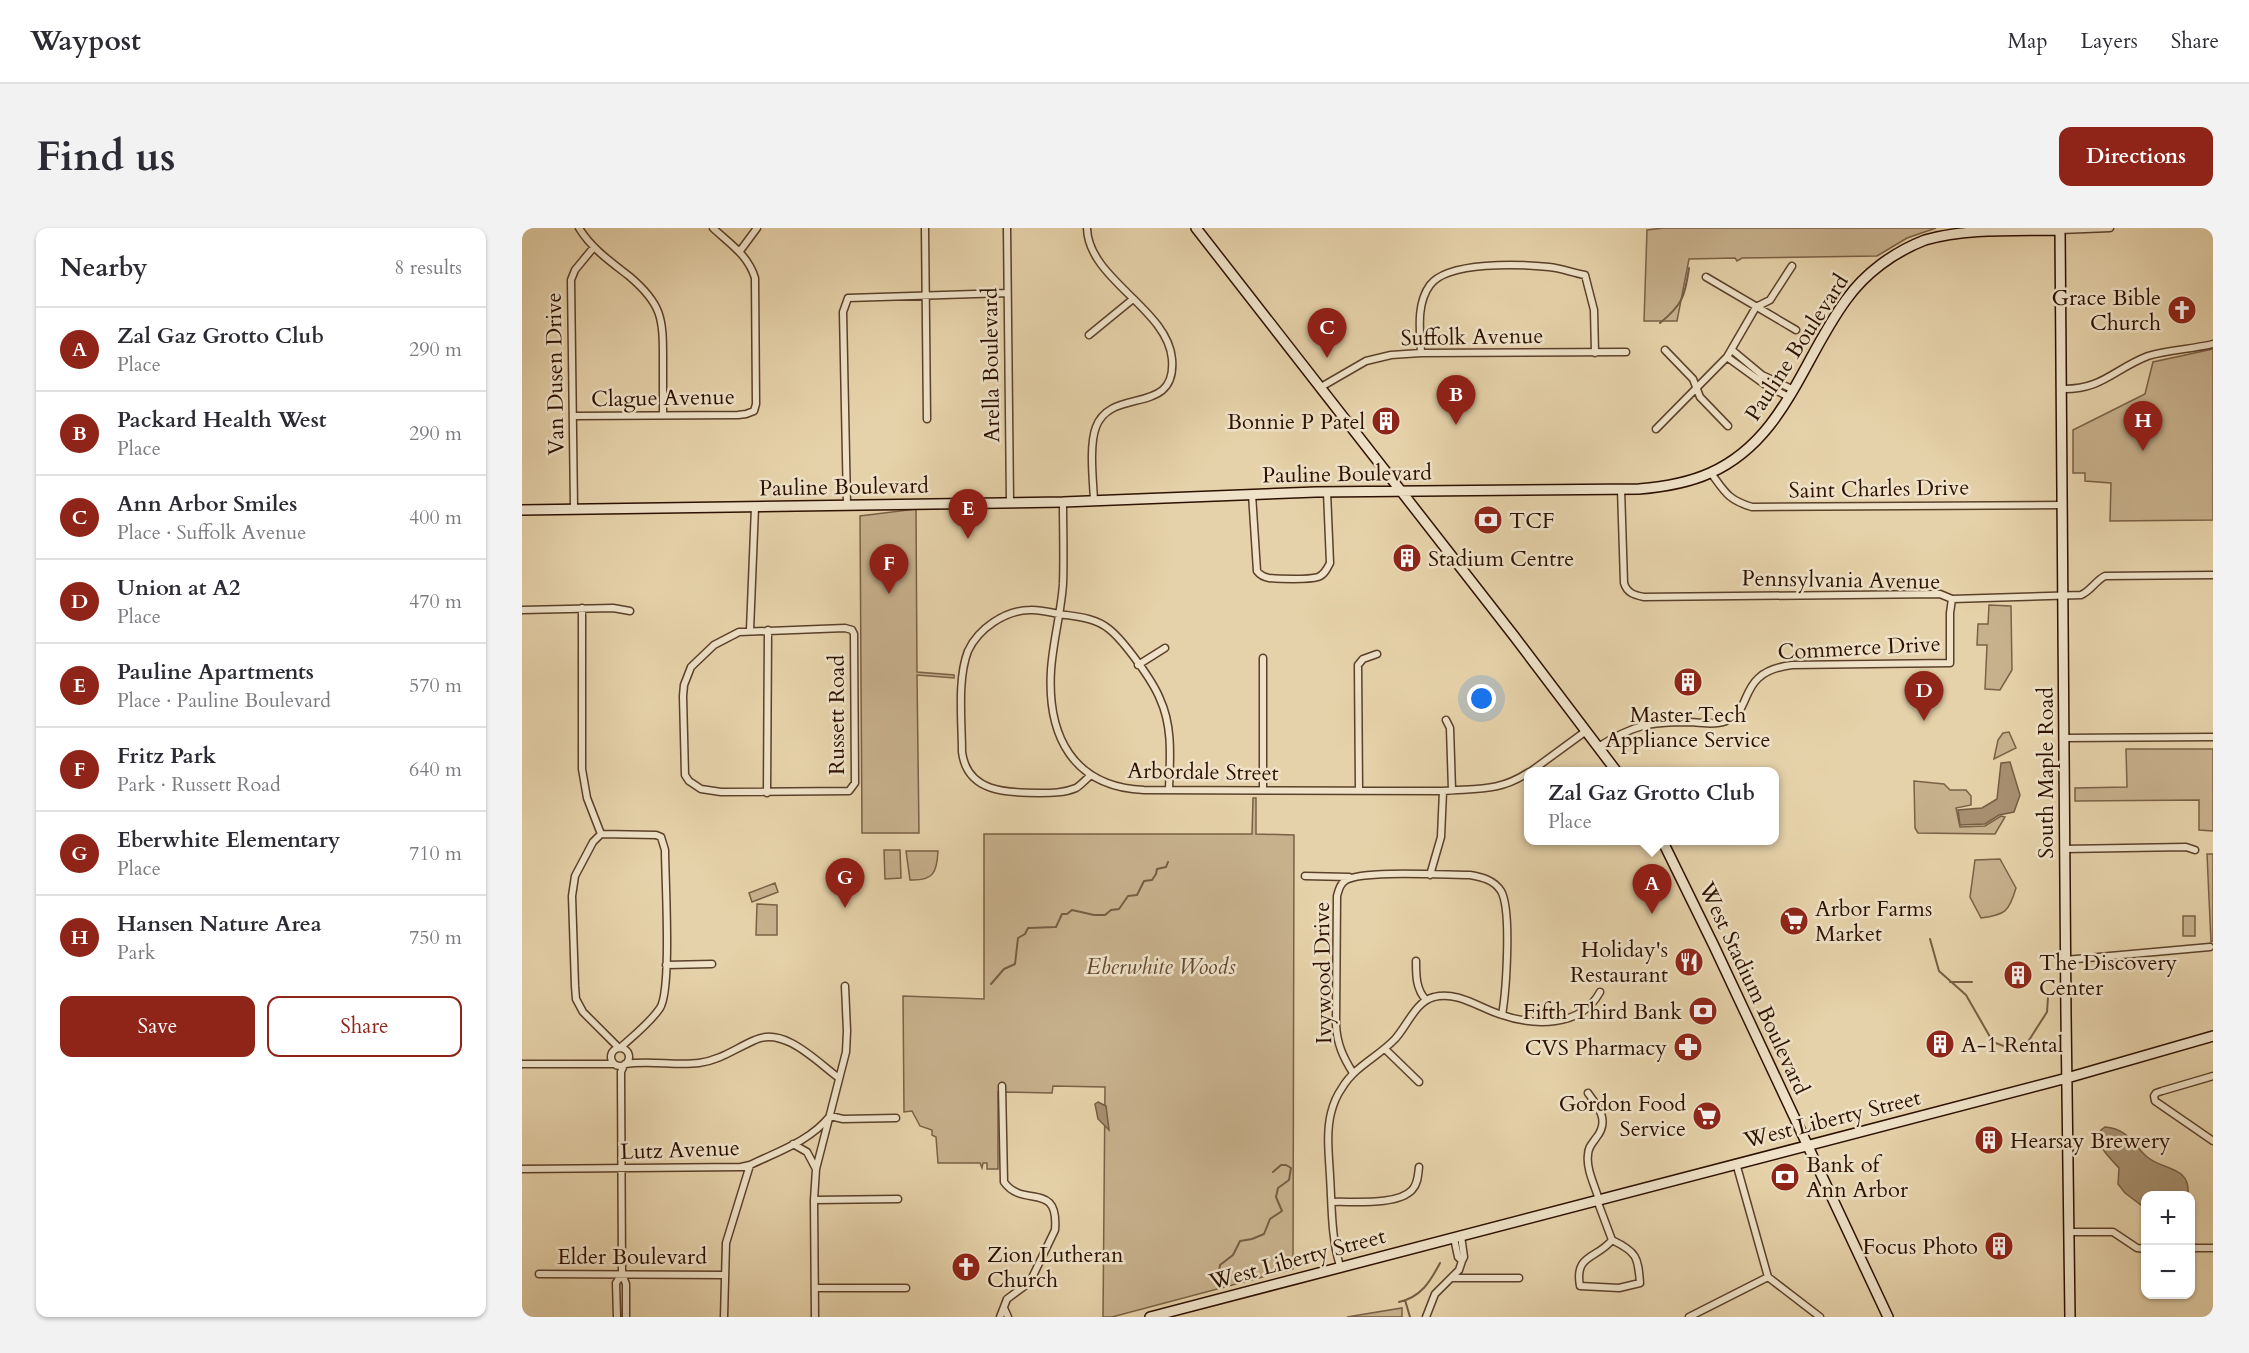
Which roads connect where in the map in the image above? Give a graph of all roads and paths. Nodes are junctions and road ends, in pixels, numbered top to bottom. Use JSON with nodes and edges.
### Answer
{"nodes":[{"id":1,"x":579,"y":228,"type":"edge"},
{"id":2,"x":713,"y":228,"type":"edge"},
{"id":3,"x":757,"y":228,"type":"edge"},
{"id":4,"x":925,"y":228,"type":"edge"},
{"id":5,"x":1007,"y":228,"type":"edge"},
{"id":6,"x":1087,"y":228,"type":"edge"},
{"id":7,"x":1197,"y":228,"type":"edge"},
{"id":8,"x":2110,"y":228,"type":"edge"},
{"id":9,"x":2060,"y":229,"type":"edge"},
{"id":10,"x":594,"y":247,"type":"junction"},
{"id":11,"x":740,"y":251,"type":"junction"},
{"id":12,"x":1792,"y":266,"type":"dead end"},
{"id":13,"x":1706,"y":277,"type":"dead end"},
{"id":14,"x":1007,"y":292,"type":"junction"},
{"id":15,"x":926,"y":294,"type":"junction"},
{"id":16,"x":1133,"y":299,"type":"junction"},
{"id":17,"x":1756,"y":307,"type":"junction"},
{"id":18,"x":1796,"y":330,"type":"dead end"},
{"id":19,"x":1089,"y":335,"type":"dead end"},
{"id":20,"x":2213,"y":344,"type":"edge"},
{"id":21,"x":1665,"y":350,"type":"dead end"},
{"id":22,"x":1732,"y":350,"type":"junction"},
{"id":23,"x":1626,"y":352,"type":"dead end"},
{"id":24,"x":1421,"y":353,"type":"junction"},
{"id":25,"x":1595,"y":353,"type":"junction"},
{"id":26,"x":1727,"y":357,"type":"junction"},
{"id":27,"x":1321,"y":387,"type":"junction"},
{"id":28,"x":1697,"y":387,"type":"junction"},
{"id":29,"x":2062,"y":389,"type":"junction"},
{"id":30,"x":1791,"y":394,"type":"junction"},
{"id":31,"x":663,"y":415,"type":"junction"},
{"id":32,"x":573,"y":416,"type":"junction"},
{"id":33,"x":927,"y":419,"type":"dead end"},
{"id":34,"x":1728,"y":426,"type":"dead end"},
{"id":35,"x":1656,"y":429,"type":"dead end"},
{"id":36,"x":1711,"y":473,"type":"junction"},
{"id":37,"x":1621,"y":489,"type":"junction"},
{"id":38,"x":1401,"y":491,"type":"junction"},
{"id":39,"x":1328,"y":492,"type":"junction"},
{"id":40,"x":1252,"y":494,"type":"junction"},
{"id":41,"x":1094,"y":500,"type":"junction"},
{"id":42,"x":1010,"y":502,"type":"junction"},
{"id":43,"x":1063,"y":502,"type":"junction"},
{"id":44,"x":2062,"y":505,"type":"junction"},
{"id":45,"x":847,"y":506,"type":"junction"},
{"id":46,"x":754,"y":507,"type":"junction"},
{"id":47,"x":574,"y":509,"type":"junction"},
{"id":48,"x":522,"y":510,"type":"edge"},
{"id":49,"x":2213,"y":575,"type":"edge"},
{"id":50,"x":2063,"y":596,"type":"junction"},
{"id":51,"x":1952,"y":599,"type":"junction"},
{"id":52,"x":582,"y":608,"type":"junction"},
{"id":53,"x":522,"y":610,"type":"edge"},
{"id":54,"x":630,"y":611,"type":"dead end"},
{"id":55,"x":1060,"y":614,"type":"junction"},
{"id":56,"x":750,"y":630,"type":"junction"},
{"id":57,"x":768,"y":630,"type":"junction"},
{"id":58,"x":1165,"y":648,"type":"dead end"},
{"id":59,"x":1377,"y":654,"type":"dead end"},
{"id":60,"x":1263,"y":658,"type":"dead end"},
{"id":61,"x":1138,"y":666,"type":"junction"},
{"id":62,"x":1446,"y":720,"type":"dead end"},
{"id":63,"x":1586,"y":731,"type":"junction"},
{"id":64,"x":2213,"y":737,"type":"edge"},
{"id":65,"x":2064,"y":738,"type":"junction"},
{"id":66,"x":1599,"y":747,"type":"junction"},
{"id":67,"x":1537,"y":767,"type":"edge"},
{"id":68,"x":1614,"y":767,"type":"edge"},
{"id":69,"x":1090,"y":776,"type":"junction"},
{"id":70,"x":1524,"y":776,"type":"edge"},
{"id":71,"x":1169,"y":789,"type":"junction"},
{"id":72,"x":1263,"y":789,"type":"junction"},
{"id":73,"x":1359,"y":790,"type":"junction"},
{"id":74,"x":1452,"y":790,"type":"junction"},
{"id":75,"x":1443,"y":791,"type":"junction"},
{"id":76,"x":767,"y":793,"type":"junction"},
{"id":77,"x":601,"y":834,"type":"junction"},
{"id":78,"x":1664,"y":845,"type":"edge"},
{"id":79,"x":2064,"y":849,"type":"junction"},
{"id":80,"x":2195,"y":850,"type":"dead end"},
{"id":81,"x":1430,"y":875,"type":"junction"},
{"id":82,"x":1305,"y":876,"type":"dead end"},
{"id":83,"x":1353,"y":878,"type":"junction"},
{"id":84,"x":2210,"y":947,"type":"dead end"},
{"id":85,"x":2065,"y":960,"type":"junction"},
{"id":86,"x":1416,"y":962,"type":"dead end"},
{"id":87,"x":712,"y":964,"type":"dead end"},
{"id":88,"x":666,"y":965,"type":"junction"},
{"id":89,"x":845,"y":986,"type":"dead end"},
{"id":90,"x":1600,"y":992,"type":"dead end"},
{"id":91,"x":1426,"y":1000,"type":"junction"},
{"id":92,"x":1502,"y":1016,"type":"junction"},
{"id":93,"x":2213,"y":1036,"type":"edge"},
{"id":94,"x":1385,"y":1049,"type":"junction"},
{"id":95,"x":620,"y":1059,"type":"junction"},
{"id":96,"x":522,"y":1064,"type":"edge"},
{"id":97,"x":1353,"y":1073,"type":"junction"},
{"id":98,"x":2213,"y":1076,"type":"edge"},
{"id":99,"x":839,"y":1078,"type":"junction"},
{"id":100,"x":2067,"y":1078,"type":"junction"},
{"id":101,"x":1419,"y":1082,"type":"dead end"},
{"id":102,"x":1002,"y":1086,"type":"dead end"},
{"id":103,"x":1588,"y":1093,"type":"dead end"},
{"id":104,"x":830,"y":1116,"type":"junction"},
{"id":105,"x":896,"y":1118,"type":"dead end"},
{"id":106,"x":2213,"y":1141,"type":"edge"},
{"id":107,"x":793,"y":1144,"type":"junction"},
{"id":108,"x":1808,"y":1144,"type":"junction"},
{"id":109,"x":1736,"y":1163,"type":"junction"},
{"id":110,"x":750,"y":1165,"type":"junction"},
{"id":111,"x":1419,"y":1167,"type":"dead end"},
{"id":112,"x":522,"y":1168,"type":"edge"},
{"id":113,"x":622,"y":1169,"type":"junction"},
{"id":114,"x":816,"y":1169,"type":"junction"},
{"id":115,"x":898,"y":1199,"type":"dead end"},
{"id":116,"x":814,"y":1200,"type":"junction"},
{"id":117,"x":1598,"y":1200,"type":"junction"},
{"id":118,"x":1332,"y":1202,"type":"junction"},
{"id":119,"x":2069,"y":1232,"type":"junction"},
{"id":120,"x":1458,"y":1237,"type":"junction"},
{"id":121,"x":1612,"y":1240,"type":"junction"},
{"id":122,"x":2141,"y":1248,"type":"edge"},
{"id":123,"x":2195,"y":1248,"type":"edge"},
{"id":124,"x":2213,"y":1248,"type":"edge"},
{"id":125,"x":1340,"y":1266,"type":"junction"},
{"id":126,"x":539,"y":1274,"type":"dead end"},
{"id":127,"x":622,"y":1274,"type":"junction"},
{"id":128,"x":724,"y":1275,"type":"junction"},
{"id":129,"x":1767,"y":1277,"type":"junction"},
{"id":130,"x":1452,"y":1278,"type":"junction"},
{"id":131,"x":1519,"y":1278,"type":"dead end"},
{"id":132,"x":815,"y":1288,"type":"junction"},
{"id":133,"x":906,"y":1288,"type":"dead end"},
{"id":134,"x":1004,"y":1308,"type":"junction"},
{"id":135,"x":617,"y":1317,"type":"edge"},
{"id":136,"x":626,"y":1317,"type":"edge"},
{"id":137,"x":724,"y":1317,"type":"edge"},
{"id":138,"x":815,"y":1317,"type":"edge"},
{"id":139,"x":1000,"y":1317,"type":"edge"},
{"id":140,"x":1008,"y":1317,"type":"edge"},
{"id":141,"x":1150,"y":1317,"type":"edge"},
{"id":142,"x":1426,"y":1317,"type":"edge"},
{"id":143,"x":1689,"y":1317,"type":"edge"},
{"id":144,"x":1820,"y":1317,"type":"edge"},
{"id":145,"x":1888,"y":1317,"type":"edge"},
{"id":146,"x":2070,"y":1317,"type":"edge"}],
"edges":[{"from":1,"to":10,"type":"street"},
{"from":2,"to":11,"type":"street"},
{"from":3,"to":11,"type":"street"},
{"from":4,"to":15,"type":"street"},
{"from":5,"to":14,"type":"street","name":"Arella Boulevard"},
{"from":6,"to":16,"type":"street"},
{"from":7,"to":27,"type":"street"},
{"from":8,"to":9,"type":"street"},
{"from":9,"to":29,"type":"street","name":"South Maple Road"},
{"from":9,"to":30,"type":"street","name":"Pauline Boulevard"},
{"from":10,"to":31,"type":"street"},
{"from":10,"to":32,"type":"street","name":"Van Dusen Drive"},
{"from":11,"to":31,"type":"street","name":"Clague Avenue"},
{"from":12,"to":17,"type":"street"},
{"from":13,"to":17,"type":"street"},
{"from":14,"to":15,"type":"street"},
{"from":14,"to":42,"type":"street","name":"Arella Boulevard"},
{"from":15,"to":33,"type":"street"},
{"from":15,"to":45,"type":"street"},
{"from":16,"to":19,"type":"street"},
{"from":16,"to":41,"type":"street"},
{"from":17,"to":18,"type":"street"},
{"from":17,"to":22,"type":"street"},
{"from":20,"to":29,"type":"street"},
{"from":21,"to":28,"type":"street"},
{"from":22,"to":26,"type":"street"},
{"from":22,"to":30,"type":"street"},
{"from":23,"to":25,"type":"street","name":"Suffolk Avenue"},
{"from":24,"to":25,"type":"street","name":"Suffolk Avenue"},
{"from":24,"to":25,"type":"street"},
{"from":24,"to":27,"type":"street","name":"Suffolk Avenue"},
{"from":26,"to":28,"type":"street"},
{"from":26,"to":30,"type":"street"},
{"from":27,"to":38,"type":"street"},
{"from":28,"to":34,"type":"street"},
{"from":28,"to":35,"type":"street"},
{"from":29,"to":44,"type":"street","name":"South Maple Road"},
{"from":30,"to":36,"type":"street","name":"Pauline Boulevard"},
{"from":31,"to":32,"type":"street","name":"Clague Avenue"},
{"from":32,"to":47,"type":"street","name":"Van Dusen Drive"},
{"from":36,"to":37,"type":"street","name":"Pauline Boulevard"},
{"from":36,"to":44,"type":"street","name":"Saint Charles Drive"},
{"from":37,"to":38,"type":"street","name":"Pauline Boulevard"},
{"from":37,"to":51,"type":"street","name":"Pennsylvania Avenue"},
{"from":38,"to":39,"type":"street","name":"Pauline Boulevard"},
{"from":38,"to":63,"type":"street"},
{"from":39,"to":40,"type":"street","name":"Pauline Boulevard"},
{"from":39,"to":40,"type":"street"},
{"from":40,"to":41,"type":"street","name":"Pauline Boulevard"},
{"from":41,"to":43,"type":"street","name":"Pauline Boulevard"},
{"from":42,"to":43,"type":"street","name":"Pauline Boulevard"},
{"from":42,"to":45,"type":"street","name":"Pauline Boulevard"},
{"from":43,"to":55,"type":"street","name":"Arbordale Street"},
{"from":44,"to":50,"type":"street","name":"South Maple Road"},
{"from":45,"to":46,"type":"street","name":"Pauline Boulevard"},
{"from":46,"to":47,"type":"street","name":"Pauline Boulevard"},
{"from":46,"to":56,"type":"street"},
{"from":47,"to":48,"type":"street","name":"Pauline Boulevard"},
{"from":49,"to":50,"type":"street","name":"Pennsylvania Avenue"},
{"from":50,"to":51,"type":"street","name":"Pennsylvania Avenue"},
{"from":50,"to":65,"type":"street","name":"South Maple Road"},
{"from":51,"to":66,"type":"street","name":"Commerce Drive"},
{"from":52,"to":53,"type":"street"},
{"from":52,"to":54,"type":"street"},
{"from":52,"to":77,"type":"street"},
{"from":55,"to":61,"type":"street"},
{"from":55,"to":69,"type":"street","name":"Arbordale Street"},
{"from":55,"to":69,"type":"street"},
{"from":56,"to":57,"type":"street"},
{"from":56,"to":76,"type":"street"},
{"from":57,"to":76,"type":"street"},
{"from":57,"to":76,"type":"street","name":"Russett Road"},
{"from":58,"to":61,"type":"street"},
{"from":59,"to":73,"type":"street"},
{"from":60,"to":72,"type":"street"},
{"from":61,"to":71,"type":"street"},
{"from":62,"to":74,"type":"street"},
{"from":63,"to":66,"type":"street"},
{"from":63,"to":67,"type":"street","name":"Arbordale Street"},
{"from":64,"to":65,"type":"street"},
{"from":65,"to":79,"type":"street","name":"South Maple Road"},
{"from":66,"to":68,"type":"street"},
{"from":69,"to":71,"type":"street","name":"Arbordale Street"},
{"from":70,"to":74,"type":"street","name":"Arbordale Street"},
{"from":71,"to":72,"type":"street","name":"Arbordale Street"},
{"from":72,"to":73,"type":"street","name":"Arbordale Street"},
{"from":73,"to":75,"type":"street","name":"Arbordale Street"},
{"from":74,"to":75,"type":"street","name":"Arbordale Street"},
{"from":75,"to":81,"type":"street"},
{"from":77,"to":88,"type":"street"},
{"from":77,"to":95,"type":"street"},
{"from":78,"to":108,"type":"street","name":"West Stadium Boulevard"},
{"from":79,"to":80,"type":"street"},
{"from":79,"to":85,"type":"street","name":"South Maple Road"},
{"from":81,"to":83,"type":"street","name":"Ivywood Drive"},
{"from":81,"to":92,"type":"street","name":"Ivywood Drive"},
{"from":82,"to":83,"type":"street","name":"Ivywood Drive"},
{"from":83,"to":97,"type":"street","name":"Ivywood Drive"},
{"from":84,"to":85,"type":"street"},
{"from":85,"to":100,"type":"street","name":"South Maple Road"},
{"from":86,"to":91,"type":"street"},
{"from":87,"to":88,"type":"street"},
{"from":88,"to":95,"type":"street"},
{"from":89,"to":99,"type":"street"},
{"from":90,"to":92,"type":"street"},
{"from":91,"to":92,"type":"street"},
{"from":91,"to":94,"type":"street"},
{"from":93,"to":100,"type":"street","name":"West Liberty Street"},
{"from":94,"to":97,"type":"street"},
{"from":94,"to":101,"type":"street"},
{"from":95,"to":96,"type":"street"},
{"from":95,"to":99,"type":"street"},
{"from":95,"to":113,"type":"street"},
{"from":97,"to":118,"type":"street"},
{"from":98,"to":106,"type":"street"},
{"from":99,"to":104,"type":"street"},
{"from":100,"to":108,"type":"street","name":"West Liberty Street"},
{"from":100,"to":119,"type":"street","name":"South Maple Road"},
{"from":102,"to":134,"type":"street"},
{"from":103,"to":117,"type":"street"},
{"from":104,"to":105,"type":"street"},
{"from":104,"to":107,"type":"street","name":"Lutz Avenue"},
{"from":104,"to":114,"type":"street"},
{"from":107,"to":110,"type":"street","name":"Lutz Avenue"},
{"from":107,"to":114,"type":"street"},
{"from":108,"to":109,"type":"street","name":"West Liberty Street"},
{"from":108,"to":145,"type":"street","name":"West Stadium Boulevard"},
{"from":109,"to":117,"type":"street","name":"West Liberty Street"},
{"from":109,"to":129,"type":"street"},
{"from":110,"to":113,"type":"street","name":"Lutz Avenue"},
{"from":110,"to":128,"type":"street"},
{"from":111,"to":118,"type":"street"},
{"from":112,"to":113,"type":"street","name":"Lutz Avenue"},
{"from":113,"to":127,"type":"street"},
{"from":114,"to":116,"type":"street"},
{"from":115,"to":116,"type":"street"},
{"from":116,"to":132,"type":"street"},
{"from":117,"to":120,"type":"street","name":"West Liberty Street"},
{"from":117,"to":121,"type":"street"},
{"from":118,"to":125,"type":"street"},
{"from":119,"to":122,"type":"street"},
{"from":119,"to":146,"type":"street","name":"South Maple Road"},
{"from":120,"to":125,"type":"street","name":"West Liberty Street"},
{"from":120,"to":130,"type":"street"},
{"from":121,"to":121,"type":"street"},
{"from":123,"to":124,"type":"street"},
{"from":125,"to":141,"type":"street","name":"West Liberty Street"},
{"from":126,"to":127,"type":"street","name":"Elder Boulevard"},
{"from":127,"to":128,"type":"street","name":"Elder Boulevard"},
{"from":127,"to":135,"type":"street"},
{"from":127,"to":136,"type":"street"},
{"from":128,"to":137,"type":"street"},
{"from":129,"to":143,"type":"street"},
{"from":129,"to":144,"type":"street"},
{"from":130,"to":131,"type":"street"},
{"from":130,"to":142,"type":"street"},
{"from":132,"to":133,"type":"street"},
{"from":132,"to":138,"type":"street"},
{"from":134,"to":139,"type":"street"},
{"from":134,"to":140,"type":"street"}]}
